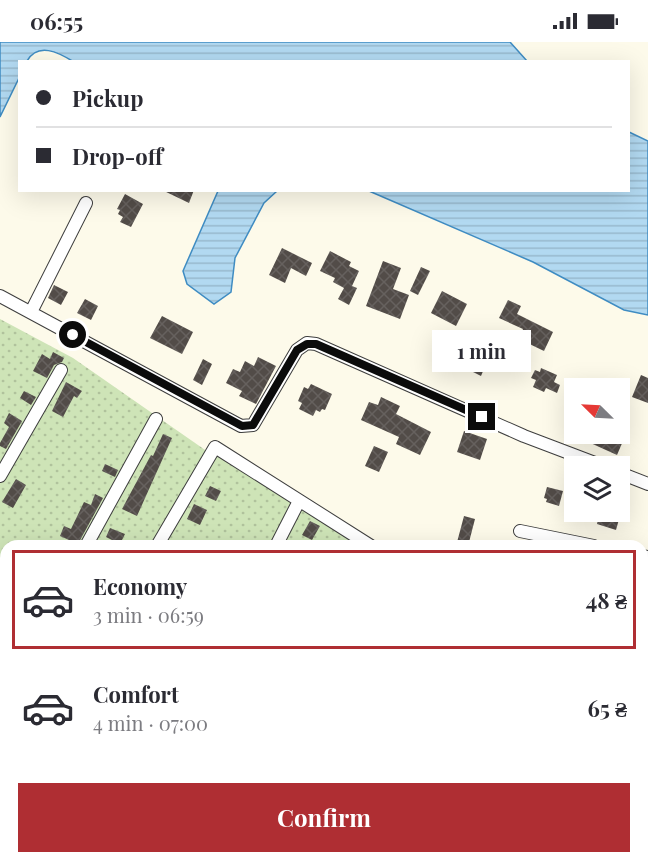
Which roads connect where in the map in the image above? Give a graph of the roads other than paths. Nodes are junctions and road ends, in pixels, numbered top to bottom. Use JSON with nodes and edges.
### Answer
{"nodes":[{"id":1,"x":86,"y":203,"type":"dead end"},
{"id":2,"x":0,"y":296,"type":"edge"},
{"id":3,"x":31,"y":312,"type":"junction"},
{"id":4,"x":61,"y":370,"type":"dead end"},
{"id":5,"x":156,"y":419,"type":"dead end"},
{"id":6,"x":577,"y":456,"type":"edge"},
{"id":7,"x":0,"y":476,"type":"edge"},
{"id":8,"x":630,"y":477,"type":"edge"},
{"id":9,"x":648,"y":484,"type":"edge"},
{"id":10,"x":299,"y":501,"type":"junction"},
{"id":11,"x":520,"y":531,"type":"dead end"},
{"id":12,"x":89,"y":540,"type":"edge"},
{"id":13,"x":161,"y":540,"type":"edge"},
{"id":14,"x":279,"y":540,"type":"edge"},
{"id":15,"x":361,"y":540,"type":"edge"},
{"id":16,"x":564,"y":540,"type":"edge"}],
"edges":[{"from":1,"to":3,"type":"street"},
{"from":2,"to":3,"type":"street"},
{"from":3,"to":6,"type":"street"},
{"from":4,"to":7,"type":"street"},
{"from":5,"to":12,"type":"street"},
{"from":8,"to":9,"type":"street"},
{"from":10,"to":13,"type":"street"},
{"from":10,"to":14,"type":"street"},
{"from":10,"to":15,"type":"street"},
{"from":11,"to":16,"type":"street"}]}
